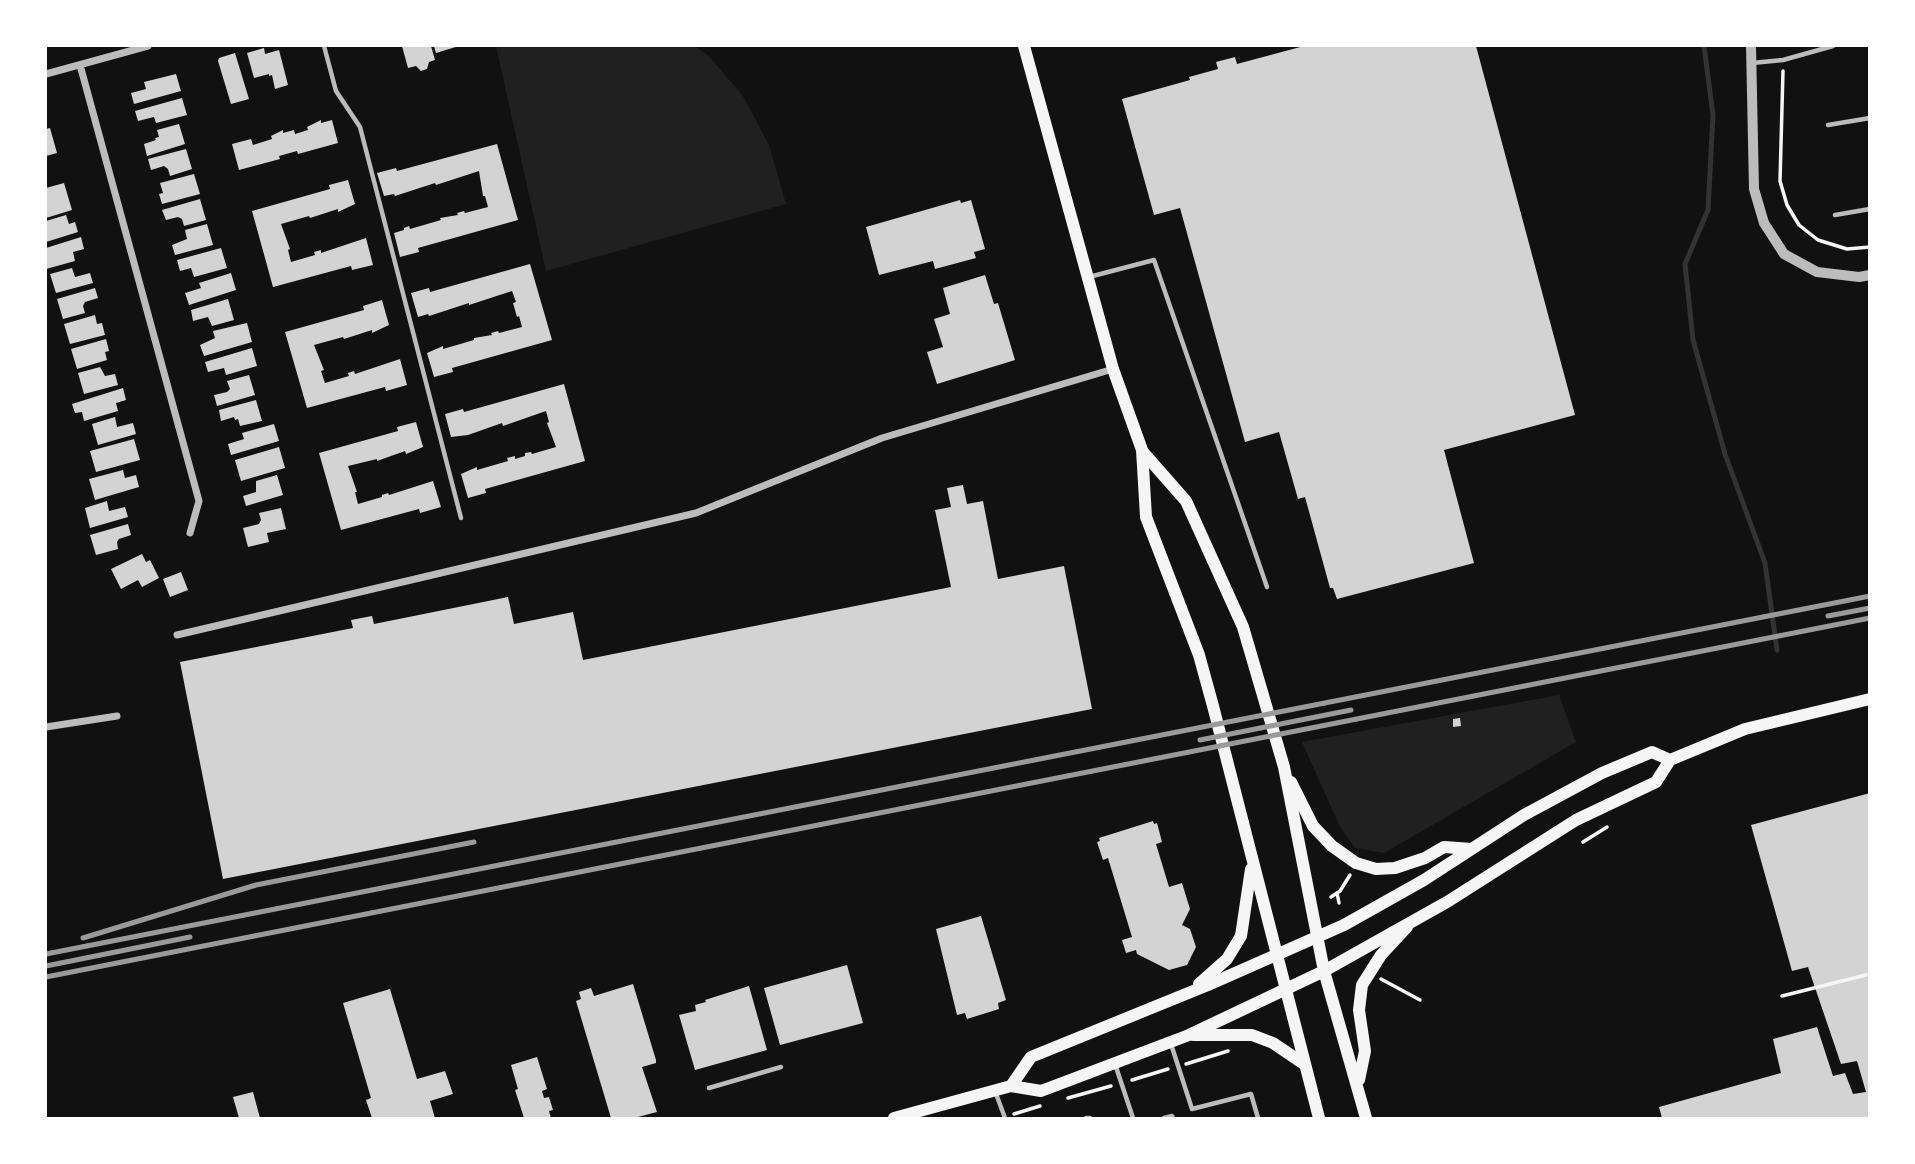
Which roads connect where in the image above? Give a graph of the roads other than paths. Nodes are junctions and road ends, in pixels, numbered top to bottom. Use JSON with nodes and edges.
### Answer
{"nodes":[{"id":1,"x":148,"y":46,"type":"edge"},
{"id":2,"x":324,"y":46,"type":"edge"},
{"id":3,"x":1024,"y":46,"type":"edge"},
{"id":4,"x":1751,"y":46,"type":"edge"},
{"id":5,"x":1833,"y":46,"type":"edge"},
{"id":6,"x":1751,"y":63,"type":"junction"},
{"id":7,"x":80,"y":65,"type":"junction"},
{"id":8,"x":46,"y":74,"type":"edge"},
{"id":9,"x":1870,"y":118,"type":"edge"},
{"id":10,"x":1828,"y":125,"type":"dead end"},
{"id":11,"x":1870,"y":209,"type":"edge"},
{"id":12,"x":1835,"y":215,"type":"dead end"},
{"id":13,"x":1870,"y":275,"type":"edge"},
{"id":14,"x":1088,"y":277,"type":"junction"},
{"id":15,"x":1113,"y":369,"type":"junction"},
{"id":16,"x":1142,"y":450,"type":"junction"},
{"id":17,"x":461,"y":518,"type":"dead end"},
{"id":18,"x":190,"y":533,"type":"dead end"},
{"id":19,"x":1267,"y":587,"type":"dead end"},
{"id":20,"x":177,"y":635,"type":"dead end"},
{"id":21,"x":1870,"y":699,"type":"edge"},
{"id":22,"x":117,"y":716,"type":"dead end"},
{"id":23,"x":46,"y":727,"type":"edge"},
{"id":24,"x":1670,"y":760,"type":"junction"},
{"id":25,"x":1284,"y":767,"type":"junction"},
{"id":26,"x":1472,"y":849,"type":"junction"},
{"id":27,"x":1252,"y":862,"type":"junction"},
{"id":28,"x":1410,"y":923,"type":"junction"},
{"id":29,"x":1317,"y":937,"type":"junction"},
{"id":30,"x":1277,"y":956,"type":"junction"},
{"id":31,"x":1324,"y":971,"type":"junction"},
{"id":32,"x":1285,"y":989,"type":"junction"},
{"id":33,"x":1185,"y":995,"type":"junction"},
{"id":34,"x":1189,"y":1035,"type":"junction"},
{"id":35,"x":1171,"y":1043,"type":"junction"},
{"id":36,"x":1115,"y":1063,"type":"junction"},
{"id":37,"x":1304,"y":1064,"type":"junction"},
{"id":38,"x":781,"y":1067,"type":"dead end"},
{"id":39,"x":1358,"y":1084,"type":"junction"},
{"id":40,"x":1011,"y":1086,"type":"junction"},
{"id":41,"x":709,"y":1088,"type":"dead end"},
{"id":42,"x":995,"y":1090,"type":"junction"},
{"id":43,"x":894,"y":1118,"type":"edge"},
{"id":44,"x":1005,"y":1118,"type":"edge"},
{"id":45,"x":1133,"y":1118,"type":"edge"},
{"id":46,"x":1164,"y":1118,"type":"edge"},
{"id":47,"x":1173,"y":1118,"type":"edge"},
{"id":48,"x":1258,"y":1118,"type":"edge"},
{"id":49,"x":1319,"y":1118,"type":"edge"},
{"id":50,"x":1366,"y":1118,"type":"edge"}],
"edges":[{"from":1,"to":7,"type":"street"},
{"from":2,"to":17,"type":"lane"},
{"from":3,"to":14,"type":"main road"},
{"from":4,"to":6,"type":"street"},
{"from":5,"to":6,"type":"lane"},
{"from":6,"to":13,"type":"street"},
{"from":7,"to":8,"type":"street"},
{"from":7,"to":18,"type":"street"},
{"from":9,"to":10,"type":"lane"},
{"from":11,"to":12,"type":"lane"},
{"from":14,"to":15,"type":"main road"},
{"from":14,"to":19,"type":"lane"},
{"from":15,"to":16,"type":"main road"},
{"from":15,"to":20,"type":"street"},
{"from":16,"to":25,"type":"main road"},
{"from":16,"to":27,"type":"main road"},
{"from":21,"to":24,"type":"main road"},
{"from":22,"to":23,"type":"street"},
{"from":24,"to":26,"type":"main road"},
{"from":24,"to":28,"type":"main road"},
{"from":25,"to":26,"type":"main road"},
{"from":25,"to":29,"type":"main road"},
{"from":26,"to":29,"type":"main road"},
{"from":27,"to":30,"type":"main road"},
{"from":27,"to":33,"type":"main road"},
{"from":28,"to":31,"type":"main road"},
{"from":28,"to":39,"type":"main road"},
{"from":29,"to":30,"type":"main road"},
{"from":29,"to":31,"type":"main road"},
{"from":30,"to":32,"type":"main road"},
{"from":30,"to":33,"type":"main road"},
{"from":31,"to":32,"type":"main road"},
{"from":31,"to":39,"type":"main road"},
{"from":32,"to":34,"type":"main road"},
{"from":32,"to":37,"type":"main road"},
{"from":33,"to":40,"type":"main road"},
{"from":34,"to":35,"type":"main road"},
{"from":34,"to":37,"type":"main road"},
{"from":35,"to":36,"type":"main road"},
{"from":35,"to":48,"type":"lane"},
{"from":36,"to":40,"type":"main road"},
{"from":36,"to":45,"type":"lane"},
{"from":37,"to":49,"type":"main road"},
{"from":38,"to":41,"type":"lane"},
{"from":39,"to":50,"type":"main road"},
{"from":40,"to":42,"type":"main road"},
{"from":42,"to":43,"type":"main road"},
{"from":42,"to":44,"type":"lane"},
{"from":46,"to":47,"type":"lane"}]}
